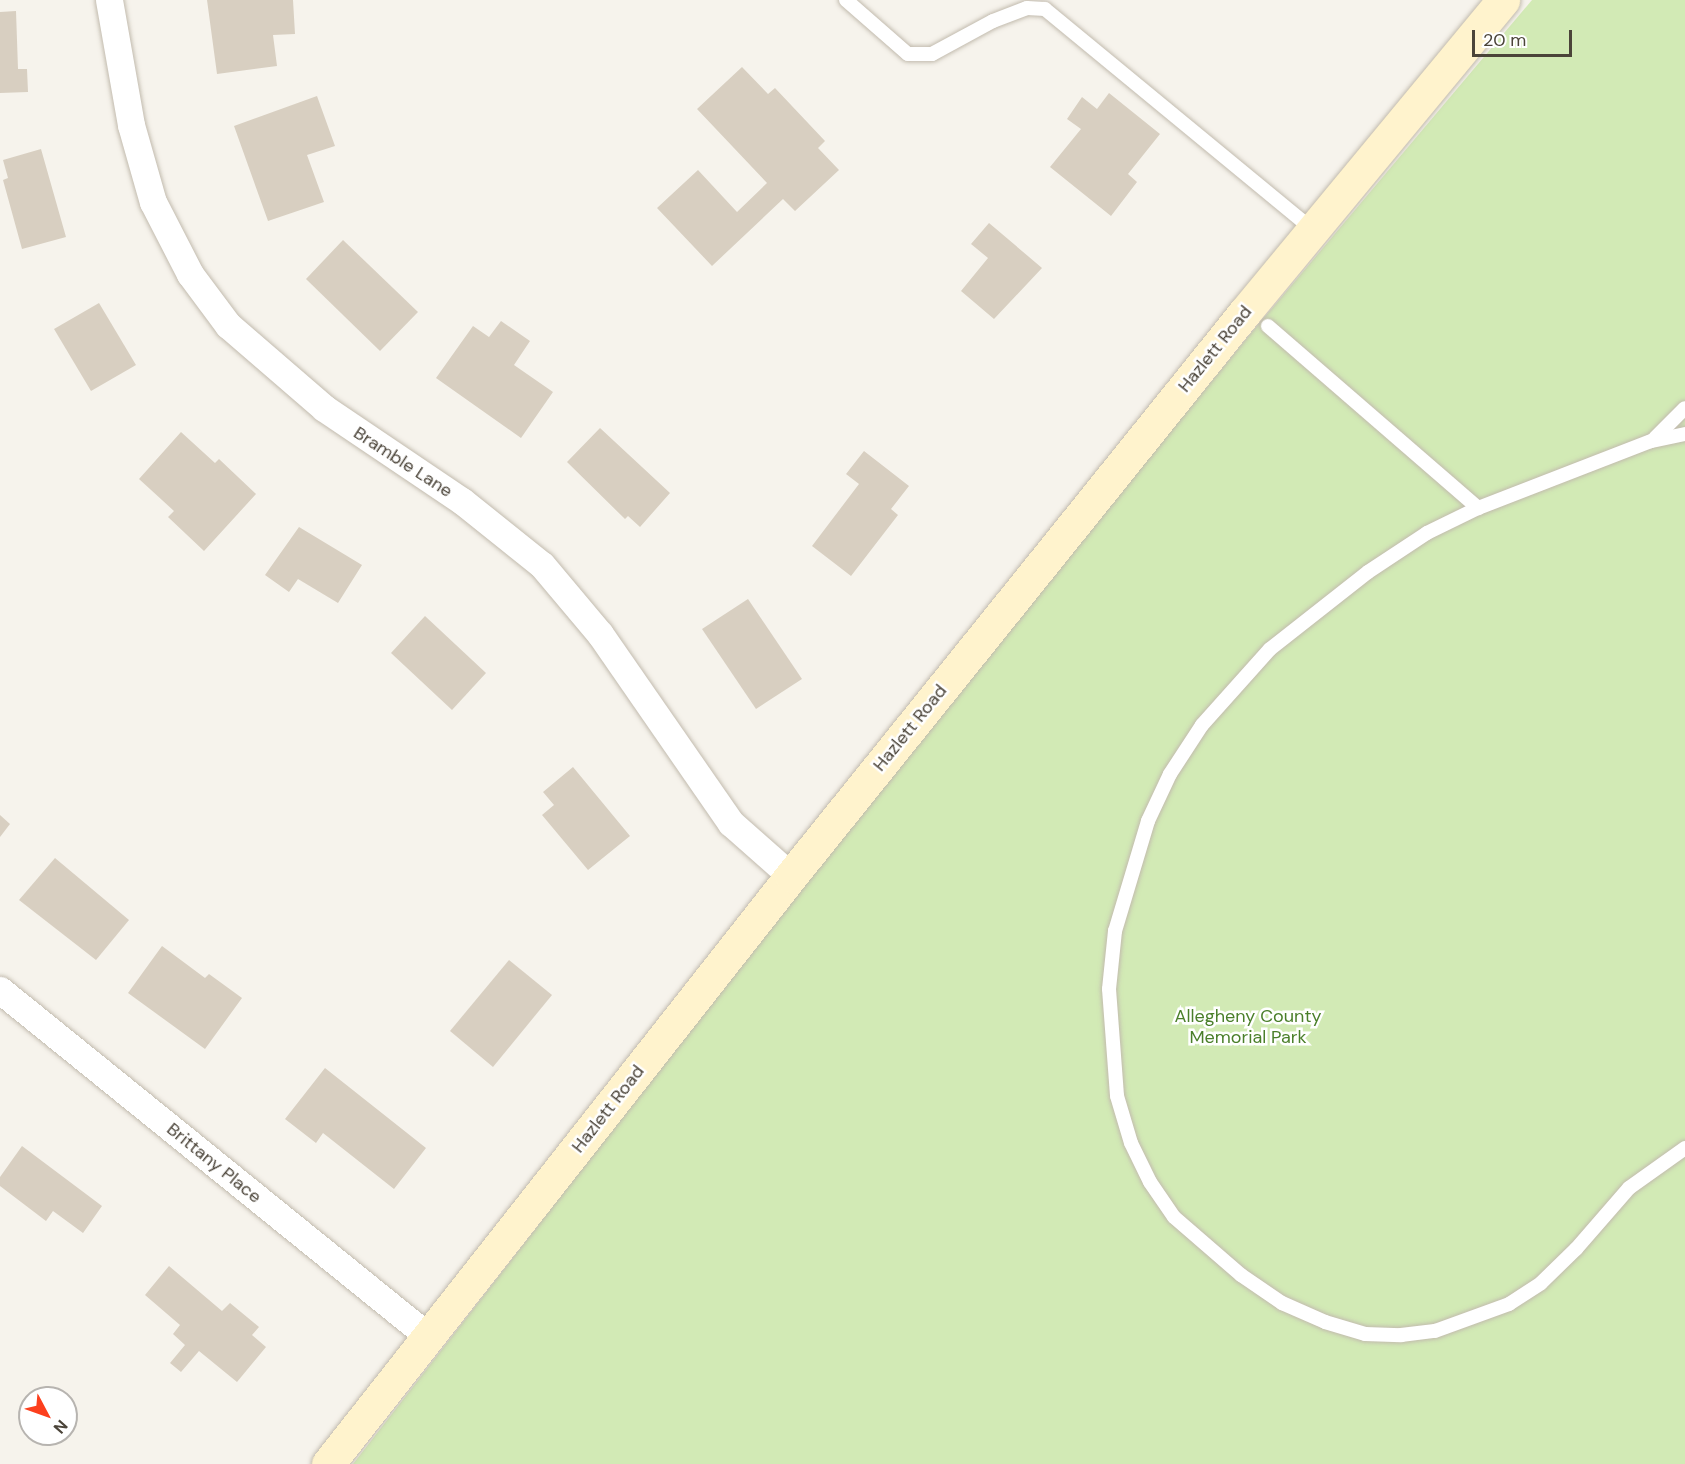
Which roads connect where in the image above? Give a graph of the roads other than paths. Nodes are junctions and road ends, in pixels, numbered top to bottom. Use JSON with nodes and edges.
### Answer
{"nodes":[{"id":1,"x":109,"y":0,"type":"edge"},
{"id":2,"x":846,"y":0,"type":"edge"},
{"id":3,"x":1503,"y":0,"type":"edge"},
{"id":4,"x":1313,"y":230,"type":"junction"},
{"id":5,"x":1268,"y":326,"type":"dead end"},
{"id":6,"x":1685,"y":408,"type":"edge"},
{"id":7,"x":1685,"y":434,"type":"edge"},
{"id":8,"x":1651,"y":441,"type":"junction"},
{"id":9,"x":1478,"y":508,"type":"junction"},
{"id":10,"x":791,"y":876,"type":"junction"},
{"id":11,"x":0,"y":990,"type":"edge"},
{"id":12,"x":1685,"y":1148,"type":"edge"},
{"id":13,"x":429,"y":1337,"type":"junction"},
{"id":14,"x":328,"y":1464,"type":"edge"}],
"edges":[{"from":1,"to":10,"type":"street","name":"Bramble Lane"},
{"from":2,"to":4,"type":"lane"},
{"from":3,"to":4,"type":"street","name":"Hazlett Road"},
{"from":4,"to":10,"type":"street","name":"Hazlett Road"},
{"from":5,"to":9,"type":"lane"},
{"from":6,"to":8,"type":"lane"},
{"from":7,"to":8,"type":"lane"},
{"from":8,"to":9,"type":"lane"},
{"from":9,"to":12,"type":"lane"},
{"from":10,"to":13,"type":"street","name":"Hazlett Road"},
{"from":11,"to":13,"type":"street","name":"Brittany Place"},
{"from":13,"to":14,"type":"street","name":"Hazlett Road"}]}
